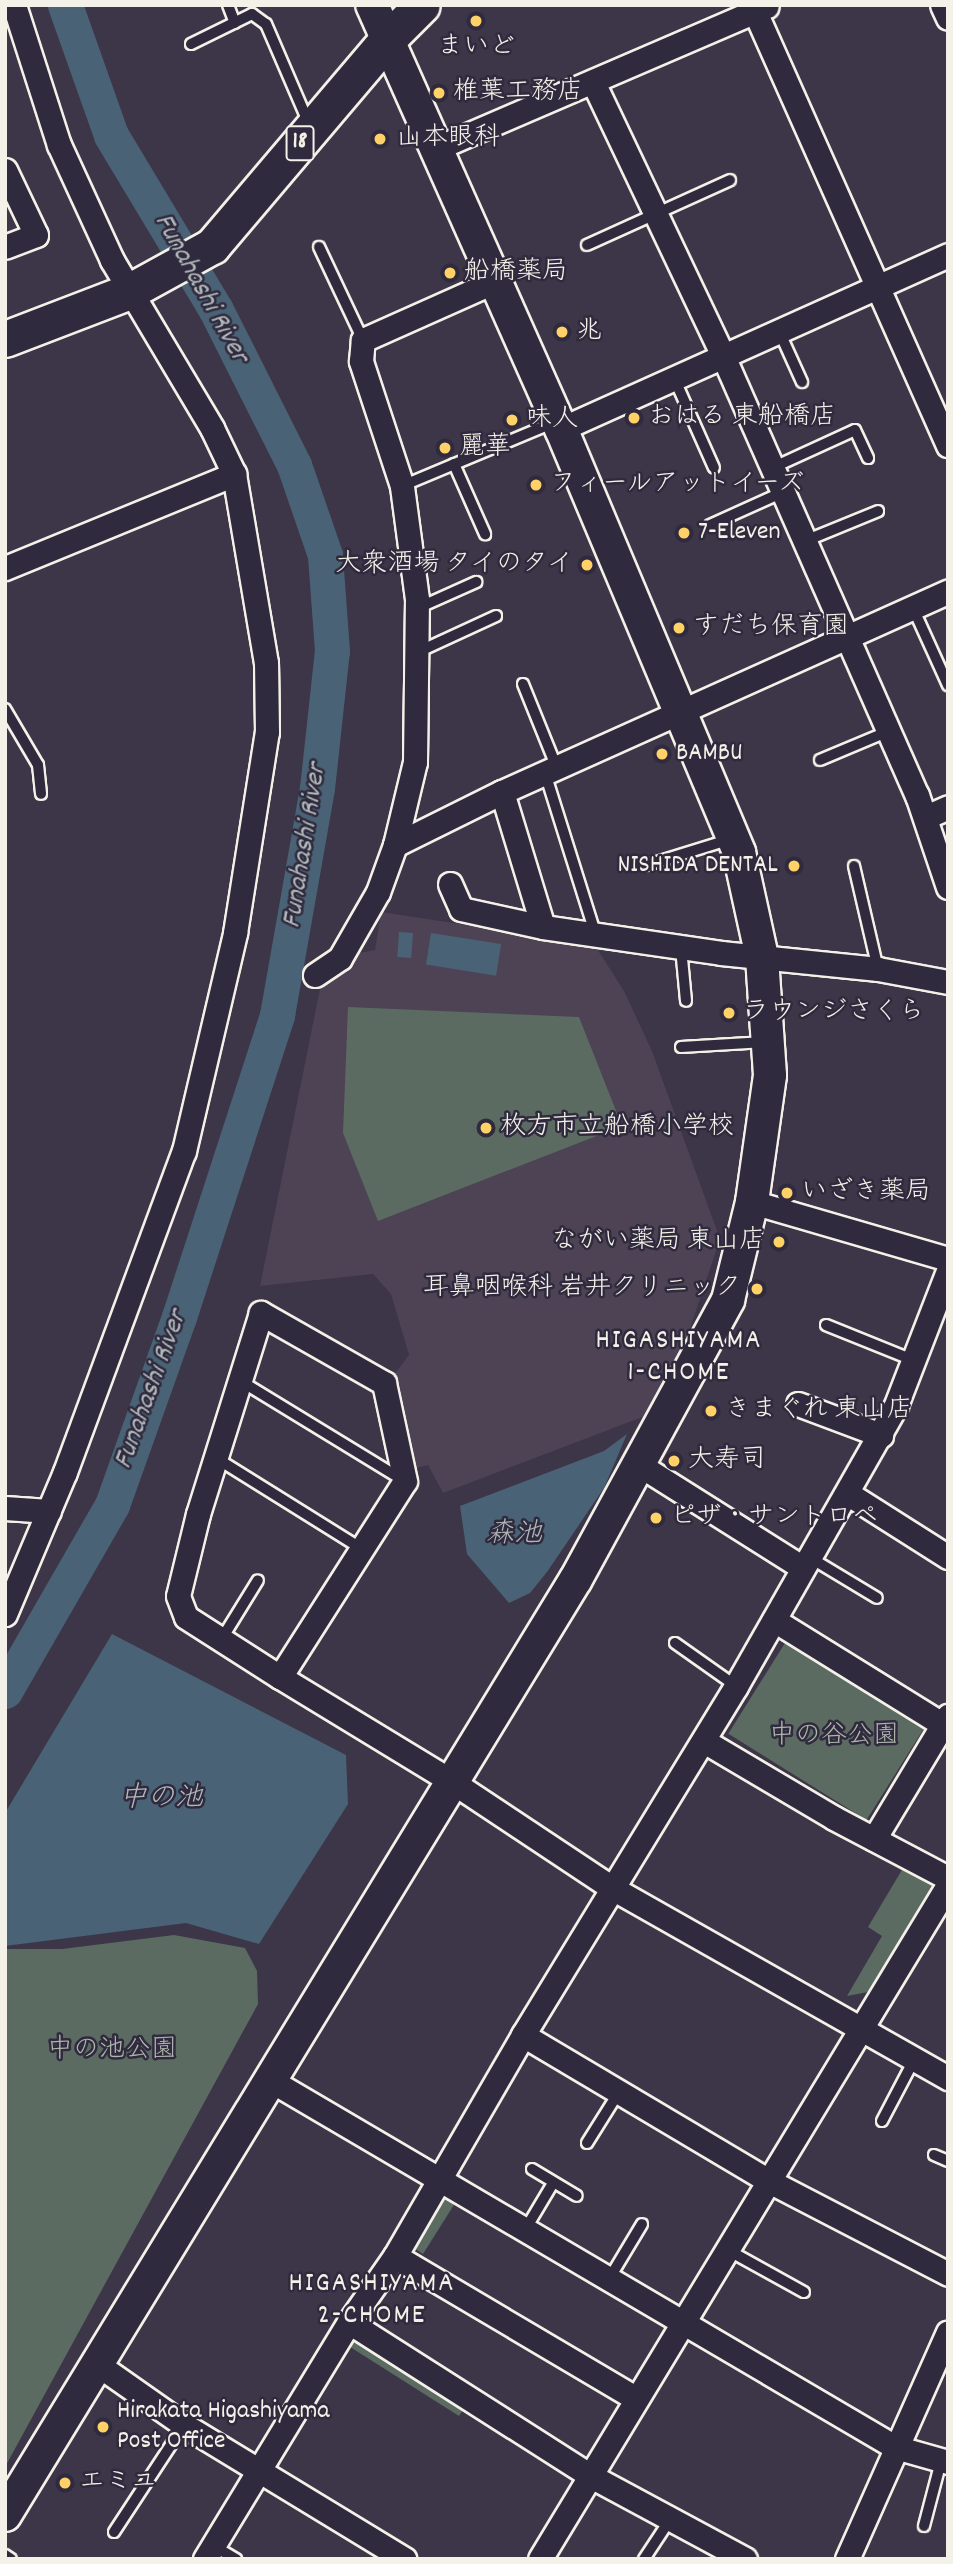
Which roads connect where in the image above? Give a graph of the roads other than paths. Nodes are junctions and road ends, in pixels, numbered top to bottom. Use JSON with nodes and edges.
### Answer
{"nodes":[{"id":1,"x":14,"y":5,"type":"edge"},
{"id":2,"x":228,"y":5,"type":"edge"},
{"id":3,"x":372,"y":5,"type":"edge"},
{"id":4,"x":422,"y":5,"type":"edge"},
{"id":5,"x":942,"y":5,"type":"edge"},
{"id":6,"x":758,"y":7,"type":"edge"},
{"id":7,"x":948,"y":18,"type":"edge"},
{"id":8,"x":235,"y":23,"type":"junction"},
{"id":9,"x":387,"y":40,"type":"junction"},
{"id":10,"x":191,"y":44,"type":"dead end"},
{"id":11,"x":593,"y":82,"type":"junction"},
{"id":12,"x":312,"y":129,"type":"junction"},
{"id":13,"x":436,"y":149,"type":"junction"},
{"id":14,"x":5,"y":170,"type":"edge"},
{"id":15,"x":730,"y":180,"type":"dead end"},
{"id":16,"x":656,"y":215,"type":"junction"},
{"id":17,"x":587,"y":245,"type":"dead end"},
{"id":18,"x":5,"y":247,"type":"edge"},
{"id":19,"x":319,"y":247,"type":"dead end"},
{"id":20,"x":948,"y":255,"type":"edge"},
{"id":21,"x":493,"y":282,"type":"junction"},
{"id":22,"x":877,"y":287,"type":"junction"},
{"id":23,"x":130,"y":291,"type":"junction"},
{"id":24,"x":779,"y":331,"type":"junction"},
{"id":25,"x":5,"y":339,"type":"edge"},
{"id":26,"x":363,"y":340,"type":"junction"},
{"id":27,"x":723,"y":356,"type":"junction"},
{"id":28,"x":674,"y":378,"type":"junction"},
{"id":29,"x":802,"y":382,"type":"dead end"},
{"id":30,"x":559,"y":425,"type":"junction"},
{"id":31,"x":948,"y":445,"type":"edge"},
{"id":32,"x":869,"y":458,"type":"dead end"},
{"id":33,"x":454,"y":464,"type":"junction"},
{"id":34,"x":714,"y":468,"type":"dead end"},
{"id":35,"x":772,"y":468,"type":"junction"},
{"id":36,"x":234,"y":474,"type":"junction"},
{"id":37,"x":402,"y":486,"type":"junction"},
{"id":38,"x":783,"y":492,"type":"junction"},
{"id":39,"x":878,"y":511,"type":"dead end"},
{"id":40,"x":710,"y":525,"type":"dead end"},
{"id":41,"x":485,"y":534,"type":"dead end"},
{"id":42,"x":805,"y":541,"type":"junction"},
{"id":43,"x":5,"y":568,"type":"edge"},
{"id":44,"x":476,"y":582,"type":"dead end"},
{"id":45,"x":948,"y":592,"type":"edge"},
{"id":46,"x":417,"y":608,"type":"junction"},
{"id":47,"x":914,"y":608,"type":"junction"},
{"id":48,"x":496,"y":616,"type":"dead end"},
{"id":49,"x":848,"y":639,"type":"junction"},
{"id":50,"x":418,"y":652,"type":"junction"},
{"id":51,"x":523,"y":684,"type":"dead end"},
{"id":52,"x":948,"y":685,"type":"edge"},
{"id":53,"x":5,"y":709,"type":"edge"},
{"id":54,"x":681,"y":712,"type":"junction"},
{"id":55,"x":889,"y":731,"type":"junction"},
{"id":56,"x":820,"y":760,"type":"dead end"},
{"id":57,"x":551,"y":770,"type":"junction"},
{"id":58,"x":502,"y":792,"type":"junction"},
{"id":59,"x":41,"y":793,"type":"dead end"},
{"id":60,"x":948,"y":807,"type":"edge"},
{"id":61,"x":926,"y":817,"type":"junction"},
{"id":62,"x":734,"y":838,"type":"junction"},
{"id":63,"x":395,"y":845,"type":"junction"},
{"id":64,"x":647,"y":865,"type":"dead end"},
{"id":65,"x":854,"y":866,"type":"dead end"},
{"id":66,"x":450,"y":884,"type":"dead end"},
{"id":67,"x":948,"y":887,"type":"edge"},
{"id":68,"x":543,"y":927,"type":"junction"},
{"id":69,"x":595,"y":933,"type":"junction"},
{"id":70,"x":681,"y":947,"type":"junction"},
{"id":71,"x":762,"y":957,"type":"junction"},
{"id":72,"x":878,"y":969,"type":"junction"},
{"id":73,"x":315,"y":975,"type":"dead end"},
{"id":74,"x":948,"y":982,"type":"edge"},
{"id":75,"x":686,"y":1001,"type":"dead end"},
{"id":76,"x":768,"y":1042,"type":"junction"},
{"id":77,"x":681,"y":1048,"type":"dead end"},
{"id":78,"x":752,"y":1202,"type":"junction"},
{"id":79,"x":948,"y":1259,"type":"edge"},
{"id":80,"x":948,"y":1271,"type":"edge"},
{"id":81,"x":826,"y":1325,"type":"dead end"},
{"id":82,"x":915,"y":1361,"type":"junction"},
{"id":83,"x":239,"y":1380,"type":"junction"},
{"id":84,"x":799,"y":1404,"type":"dead end"},
{"id":85,"x":881,"y":1435,"type":"junction"},
{"id":86,"x":215,"y":1458,"type":"junction"},
{"id":87,"x":638,"y":1464,"type":"junction"},
{"id":88,"x":405,"y":1481,"type":"junction"},
{"id":89,"x":847,"y":1493,"type":"junction"},
{"id":90,"x":5,"y":1508,"type":"edge"},
{"id":91,"x":50,"y":1511,"type":"junction"},
{"id":92,"x":362,"y":1549,"type":"junction"},
{"id":93,"x":948,"y":1557,"type":"edge"},
{"id":94,"x":806,"y":1563,"type":"junction"},
{"id":95,"x":258,"y":1580,"type":"dead end"},
{"id":96,"x":877,"y":1598,"type":"dead end"},
{"id":97,"x":5,"y":1614,"type":"edge"},
{"id":98,"x":774,"y":1620,"type":"junction"},
{"id":99,"x":221,"y":1640,"type":"junction"},
{"id":100,"x":675,"y":1643,"type":"dead end"},
{"id":101,"x":279,"y":1677,"type":"junction"},
{"id":102,"x":736,"y":1686,"type":"junction"},
{"id":103,"x":945,"y":1720,"type":"edge"},
{"id":104,"x":704,"y":1741,"type":"junction"},
{"id":105,"x":451,"y":1781,"type":"junction"},
{"id":106,"x":874,"y":1839,"type":"junction"},
{"id":107,"x":948,"y":1878,"type":"edge"},
{"id":108,"x":948,"y":1885,"type":"edge"},
{"id":109,"x":612,"y":1888,"type":"junction"},
{"id":110,"x":859,"y":2030,"type":"junction"},
{"id":111,"x":523,"y":2035,"type":"junction"},
{"id":112,"x":914,"y":2060,"type":"junction"},
{"id":113,"x":948,"y":2078,"type":"edge"},
{"id":114,"x":270,"y":2080,"type":"junction"},
{"id":115,"x":619,"y":2092,"type":"junction"},
{"id":116,"x":882,"y":2121,"type":"dead end"},
{"id":117,"x":587,"y":2143,"type":"dead end"},
{"id":118,"x":934,"y":2155,"type":"dead end"},
{"id":119,"x":948,"y":2161,"type":"edge"},
{"id":120,"x":532,"y":2169,"type":"dead end"},
{"id":121,"x":439,"y":2179,"type":"junction"},
{"id":122,"x":767,"y":2180,"type":"junction"},
{"id":123,"x":553,"y":2183,"type":"junction"},
{"id":124,"x":577,"y":2196,"type":"dead end"},
{"id":125,"x":642,"y":2224,"type":"dead end"},
{"id":126,"x":525,"y":2230,"type":"junction"},
{"id":127,"x":725,"y":2248,"type":"junction"},
{"id":128,"x":395,"y":2256,"type":"junction"},
{"id":129,"x":948,"y":2273,"type":"edge"},
{"id":130,"x":609,"y":2279,"type":"junction"},
{"id":131,"x":804,"y":2292,"type":"dead end"},
{"id":132,"x":680,"y":2321,"type":"junction"},
{"id":133,"x":349,"y":2322,"type":"junction"},
{"id":134,"x":948,"y":2332,"type":"edge"},
{"id":135,"x":97,"y":2364,"type":"junction"},
{"id":136,"x":635,"y":2398,"type":"junction"},
{"id":137,"x":184,"y":2425,"type":"junction"},
{"id":138,"x":895,"y":2447,"type":"junction"},
{"id":139,"x":944,"y":2461,"type":"edge"},
{"id":140,"x":259,"y":2470,"type":"junction"},
{"id":141,"x":589,"y":2475,"type":"junction"},
{"id":142,"x":5,"y":2515,"type":"edge"},
{"id":143,"x":671,"y":2518,"type":"junction"},
{"id":144,"x":924,"y":2526,"type":"dead end"},
{"id":145,"x":114,"y":2532,"type":"dead end"},
{"id":146,"x":210,"y":2552,"type":"edge"},
{"id":147,"x":5,"y":2555,"type":"edge"},
{"id":148,"x":852,"y":2558,"type":"edge"},
{"id":149,"x":11,"y":2559,"type":"edge"},
{"id":150,"x":236,"y":2559,"type":"edge"},
{"id":151,"x":404,"y":2559,"type":"edge"},
{"id":152,"x":540,"y":2559,"type":"edge"},
{"id":153,"x":644,"y":2559,"type":"edge"},
{"id":154,"x":745,"y":2559,"type":"edge"}],
"edges":[{"from":1,"to":23,"type":"street"},
{"from":2,"to":8,"type":"lane"},
{"from":3,"to":9,"type":"street"},
{"from":4,"to":9,"type":"main road","number":"18"},
{"from":5,"to":7,"type":"street"},
{"from":6,"to":11,"type":"street"},
{"from":6,"to":22,"type":"street"},
{"from":8,"to":10,"type":"lane"},
{"from":8,"to":12,"type":"lane"},
{"from":9,"to":12,"type":"main road","number":"18"},
{"from":9,"to":13,"type":"street"},
{"from":11,"to":13,"type":"street"},
{"from":11,"to":16,"type":"street"},
{"from":12,"to":23,"type":"main road","number":"18"},
{"from":13,"to":21,"type":"street"},
{"from":14,"to":18,"type":"street"},
{"from":15,"to":16,"type":"lane"},
{"from":16,"to":17,"type":"lane"},
{"from":16,"to":27,"type":"street"},
{"from":19,"to":26,"type":"lane"},
{"from":20,"to":22,"type":"street"},
{"from":21,"to":26,"type":"street"},
{"from":21,"to":30,"type":"street"},
{"from":22,"to":24,"type":"street"},
{"from":22,"to":31,"type":"street"},
{"from":23,"to":25,"type":"main road","number":"18"},
{"from":23,"to":36,"type":"street"},
{"from":24,"to":27,"type":"street"},
{"from":24,"to":29,"type":"lane"},
{"from":26,"to":37,"type":"street"},
{"from":27,"to":28,"type":"street"},
{"from":27,"to":35,"type":"street"},
{"from":28,"to":30,"type":"street"},
{"from":28,"to":34,"type":"lane"},
{"from":30,"to":33,"type":"lane"},
{"from":30,"to":54,"type":"street"},
{"from":32,"to":35,"type":"lane"},
{"from":33,"to":37,"type":"lane"},
{"from":33,"to":41,"type":"lane"},
{"from":35,"to":38,"type":"street"},
{"from":36,"to":43,"type":"street"},
{"from":36,"to":91,"type":"street"},
{"from":37,"to":46,"type":"street"},
{"from":38,"to":40,"type":"lane"},
{"from":38,"to":42,"type":"street"},
{"from":39,"to":42,"type":"lane"},
{"from":42,"to":49,"type":"street"},
{"from":44,"to":46,"type":"lane"},
{"from":45,"to":47,"type":"street"},
{"from":46,"to":50,"type":"street"},
{"from":47,"to":49,"type":"street"},
{"from":47,"to":52,"type":"lane"},
{"from":48,"to":50,"type":"lane"},
{"from":49,"to":54,"type":"street"},
{"from":49,"to":55,"type":"street"},
{"from":50,"to":63,"type":"street"},
{"from":51,"to":57,"type":"lane"},
{"from":53,"to":59,"type":"lane"},
{"from":54,"to":57,"type":"street"},
{"from":54,"to":62,"type":"street"},
{"from":55,"to":56,"type":"lane"},
{"from":55,"to":61,"type":"street"},
{"from":57,"to":58,"type":"street"},
{"from":57,"to":69,"type":"lane"},
{"from":58,"to":63,"type":"street"},
{"from":58,"to":68,"type":"street"},
{"from":60,"to":61,"type":"street"},
{"from":61,"to":67,"type":"street"},
{"from":62,"to":64,"type":"lane"},
{"from":62,"to":71,"type":"street"},
{"from":63,"to":73,"type":"street"},
{"from":65,"to":72,"type":"lane"},
{"from":66,"to":68,"type":"street"},
{"from":68,"to":69,"type":"street"},
{"from":69,"to":70,"type":"street"},
{"from":70,"to":71,"type":"street"},
{"from":70,"to":75,"type":"lane"},
{"from":71,"to":72,"type":"street"},
{"from":71,"to":76,"type":"street"},
{"from":72,"to":74,"type":"street"},
{"from":76,"to":77,"type":"lane"},
{"from":76,"to":78,"type":"street"},
{"from":78,"to":79,"type":"street"},
{"from":78,"to":87,"type":"street"},
{"from":80,"to":82,"type":"street"},
{"from":81,"to":82,"type":"lane"},
{"from":82,"to":85,"type":"street"},
{"from":83,"to":86,"type":"street"},
{"from":83,"to":88,"type":"lane"},
{"from":83,"to":88,"type":"street"},
{"from":84,"to":85,"type":"street"},
{"from":85,"to":89,"type":"street"},
{"from":86,"to":92,"type":"lane"},
{"from":86,"to":99,"type":"street"},
{"from":87,"to":94,"type":"street"},
{"from":87,"to":105,"type":"street"},
{"from":88,"to":92,"type":"street"},
{"from":89,"to":93,"type":"street"},
{"from":89,"to":94,"type":"street"},
{"from":90,"to":91,"type":"street"},
{"from":91,"to":97,"type":"street"},
{"from":92,"to":101,"type":"street"},
{"from":94,"to":96,"type":"lane"},
{"from":94,"to":98,"type":"street"},
{"from":95,"to":99,"type":"lane"},
{"from":98,"to":102,"type":"street"},
{"from":98,"to":103,"type":"street"},
{"from":99,"to":101,"type":"street"},
{"from":100,"to":102,"type":"lane"},
{"from":101,"to":105,"type":"street"},
{"from":102,"to":104,"type":"street"},
{"from":103,"to":106,"type":"street"},
{"from":104,"to":106,"type":"street"},
{"from":104,"to":109,"type":"street"},
{"from":105,"to":109,"type":"street"},
{"from":105,"to":114,"type":"street"},
{"from":106,"to":107,"type":"street"},
{"from":108,"to":110,"type":"street"},
{"from":109,"to":110,"type":"street"},
{"from":109,"to":111,"type":"street"},
{"from":110,"to":112,"type":"street"},
{"from":110,"to":122,"type":"street"},
{"from":111,"to":115,"type":"street"},
{"from":111,"to":121,"type":"street"},
{"from":112,"to":113,"type":"street"},
{"from":112,"to":116,"type":"lane"},
{"from":114,"to":121,"type":"street"},
{"from":114,"to":135,"type":"street"},
{"from":115,"to":117,"type":"lane"},
{"from":115,"to":122,"type":"street"},
{"from":118,"to":119,"type":"lane"},
{"from":120,"to":123,"type":"lane"},
{"from":121,"to":126,"type":"street"},
{"from":121,"to":128,"type":"street"},
{"from":122,"to":127,"type":"street"},
{"from":122,"to":129,"type":"street"},
{"from":123,"to":124,"type":"lane"},
{"from":123,"to":126,"type":"lane"},
{"from":125,"to":130,"type":"lane"},
{"from":126,"to":130,"type":"street"},
{"from":127,"to":131,"type":"lane"},
{"from":127,"to":132,"type":"street"},
{"from":128,"to":133,"type":"street"},
{"from":128,"to":136,"type":"street"},
{"from":130,"to":132,"type":"street"},
{"from":132,"to":136,"type":"street"},
{"from":132,"to":138,"type":"street"},
{"from":133,"to":140,"type":"street"},
{"from":133,"to":141,"type":"street"},
{"from":134,"to":138,"type":"street"},
{"from":135,"to":137,"type":"street"},
{"from":135,"to":142,"type":"street"},
{"from":136,"to":141,"type":"street"},
{"from":137,"to":140,"type":"street"},
{"from":137,"to":145,"type":"lane"},
{"from":138,"to":139,"type":"street"},
{"from":138,"to":148,"type":"street"},
{"from":139,"to":144,"type":"lane"},
{"from":140,"to":146,"type":"street"},
{"from":140,"to":151,"type":"street"},
{"from":141,"to":143,"type":"street"},
{"from":141,"to":152,"type":"street"},
{"from":143,"to":153,"type":"lane"},
{"from":143,"to":154,"type":"street"},
{"from":146,"to":150,"type":"lane"},
{"from":147,"to":149,"type":"lane"}]}
